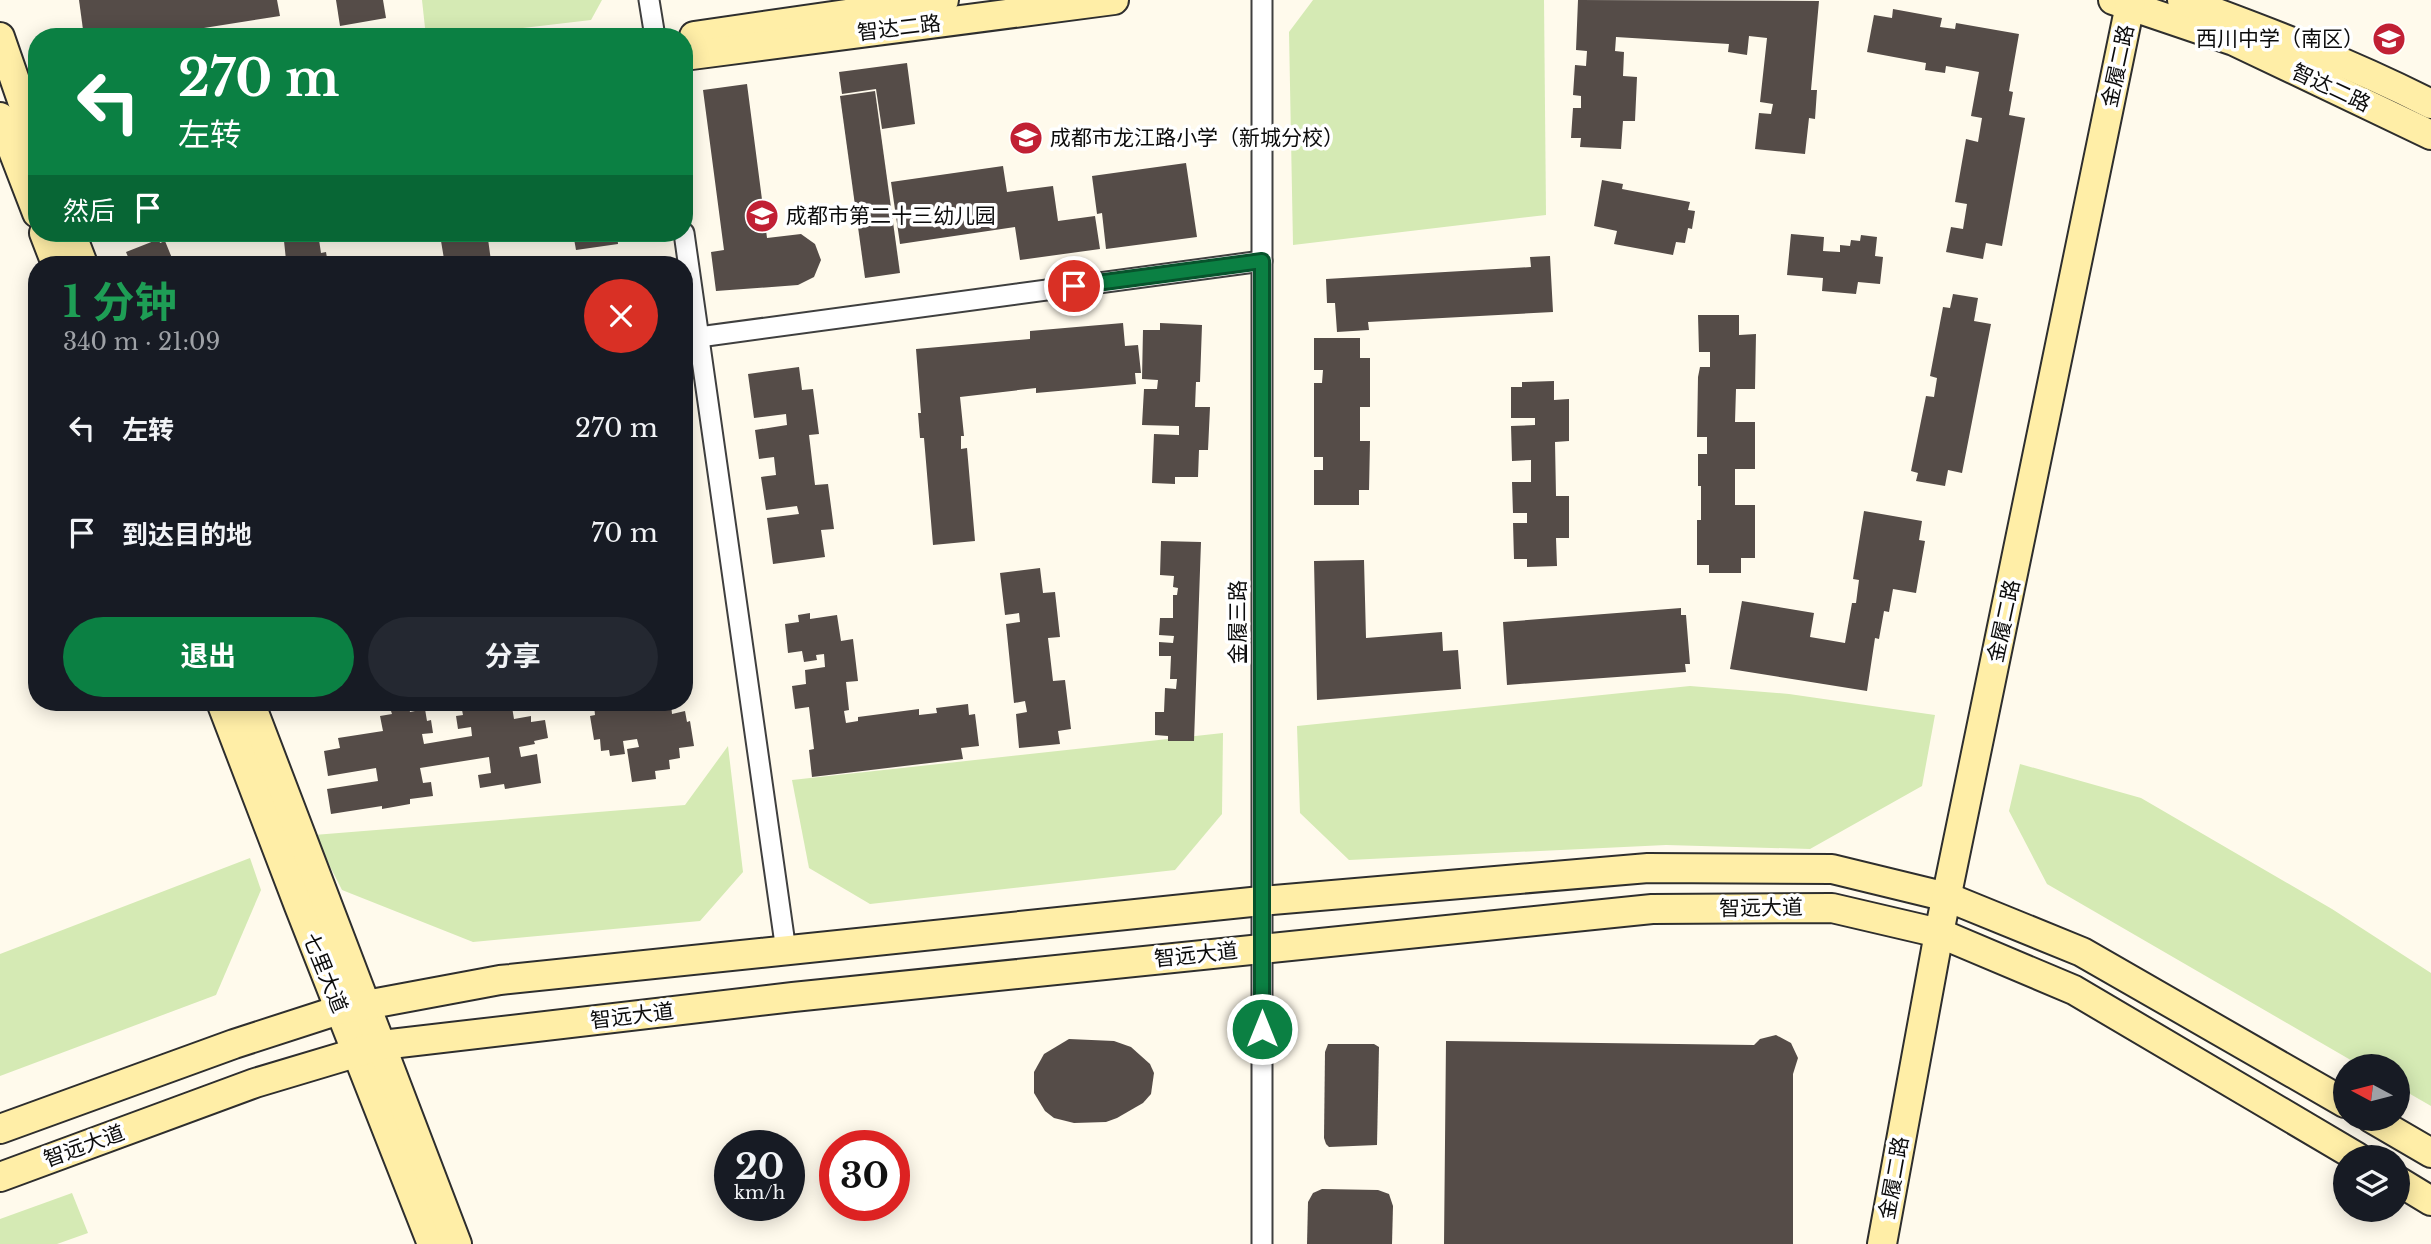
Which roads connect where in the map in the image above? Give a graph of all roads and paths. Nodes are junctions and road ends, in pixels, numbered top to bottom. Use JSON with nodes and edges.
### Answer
{"nodes":[{"id":1,"x":649,"y":0,"type":"edge"},
{"id":2,"x":944,"y":0,"type":"edge"},
{"id":3,"x":1114,"y":0,"type":"edge"},
{"id":4,"x":1262,"y":0,"type":"edge"},
{"id":5,"x":2182,"y":0,"type":"edge"},
{"id":6,"x":2125,"y":2,"type":"edge"},
{"id":7,"x":654,"y":28,"type":"edge"},
{"id":8,"x":693,"y":36,"type":"edge"},
{"id":9,"x":0,"y":37,"type":"edge"},
{"id":10,"x":693,"y":55,"type":"edge"},
{"id":11,"x":2431,"y":104,"type":"edge"},
{"id":12,"x":17,"y":135,"type":"edge"},
{"id":13,"x":2431,"y":135,"type":"edge"},
{"id":14,"x":28,"y":178,"type":"edge"},
{"id":15,"x":1262,"y":261,"type":"junction"},
{"id":16,"x":693,"y":295,"type":"edge"},
{"id":17,"x":699,"y":337,"type":"junction"},
{"id":18,"x":225,"y":711,"type":"edge"},
{"id":19,"x":253,"y":711,"type":"edge"},
{"id":20,"x":1947,"y":897,"type":"junction"},
{"id":21,"x":1261,"y":901,"type":"junction"},
{"id":22,"x":1939,"y":933,"type":"junction"},
{"id":23,"x":1262,"y":948,"type":"junction"},
{"id":24,"x":786,"y":951,"type":"junction"},
{"id":25,"x":352,"y":1007,"type":"junction"},
{"id":26,"x":369,"y":1048,"type":"junction"},
{"id":27,"x":2333,"y":1096,"type":"edge"},
{"id":28,"x":0,"y":1129,"type":"edge"},
{"id":29,"x":2393,"y":1131,"type":"edge"},
{"id":30,"x":2337,"y":1145,"type":"edge"},
{"id":31,"x":2431,"y":1153,"type":"edge"},
{"id":32,"x":0,"y":1177,"type":"edge"},
{"id":33,"x":2410,"y":1188,"type":"edge"},
{"id":34,"x":2431,"y":1201,"type":"edge"},
{"id":35,"x":432,"y":1244,"type":"edge"},
{"id":36,"x":457,"y":1244,"type":"edge"},
{"id":37,"x":1262,"y":1244,"type":"edge"},
{"id":38,"x":1881,"y":1244,"type":"edge"}],
"edges":[{"from":1,"to":7,"type":"street"},
{"from":2,"to":8,"type":"main road","name":"智达二路"},
{"from":3,"to":10,"type":"main road","name":"智达二路"},
{"from":4,"to":15,"type":"street","name":"金履三路"},
{"from":5,"to":11,"type":"main road","name":"智达二路"},
{"from":6,"to":13,"type":"main road","name":"智达二路"},
{"from":6,"to":20,"type":"main road","name":"金履二路"},
{"from":9,"to":12,"type":"main road"},
{"from":12,"to":14,"type":"main road"},
{"from":15,"to":17,"type":"street"},
{"from":15,"to":21,"type":"street","name":"金履三路"},
{"from":16,"to":17,"type":"street"},
{"from":17,"to":24,"type":"street"},
{"from":18,"to":25,"type":"main road","name":"七里大道"},
{"from":19,"to":25,"type":"main road","name":"七里大道"},
{"from":20,"to":21,"type":"main road","name":"智远大道"},
{"from":20,"to":22,"type":"main road","name":"金履二路"},
{"from":20,"to":27,"type":"main road","name":"智远大道"},
{"from":21,"to":23,"type":"street","name":"金履三路"},
{"from":21,"to":24,"type":"main road","name":"智远大道"},
{"from":22,"to":23,"type":"main road","name":"智远大道"},
{"from":22,"to":30,"type":"main road","name":"智远大道"},
{"from":22,"to":38,"type":"main road","name":"金履二路"},
{"from":23,"to":26,"type":"main road","name":"智远大道"},
{"from":23,"to":37,"type":"street","name":"金履三路"},
{"from":24,"to":25,"type":"main road","name":"智远大道"},
{"from":25,"to":26,"type":"main road","name":"七里大道"},
{"from":25,"to":28,"type":"main road","name":"智远大道"},
{"from":26,"to":32,"type":"main road","name":"智远大道"},
{"from":26,"to":35,"type":"main road","name":"七里大道"},
{"from":26,"to":36,"type":"main road","name":"七里大道"},
{"from":29,"to":31,"type":"main road"},
{"from":33,"to":34,"type":"main road"}]}
